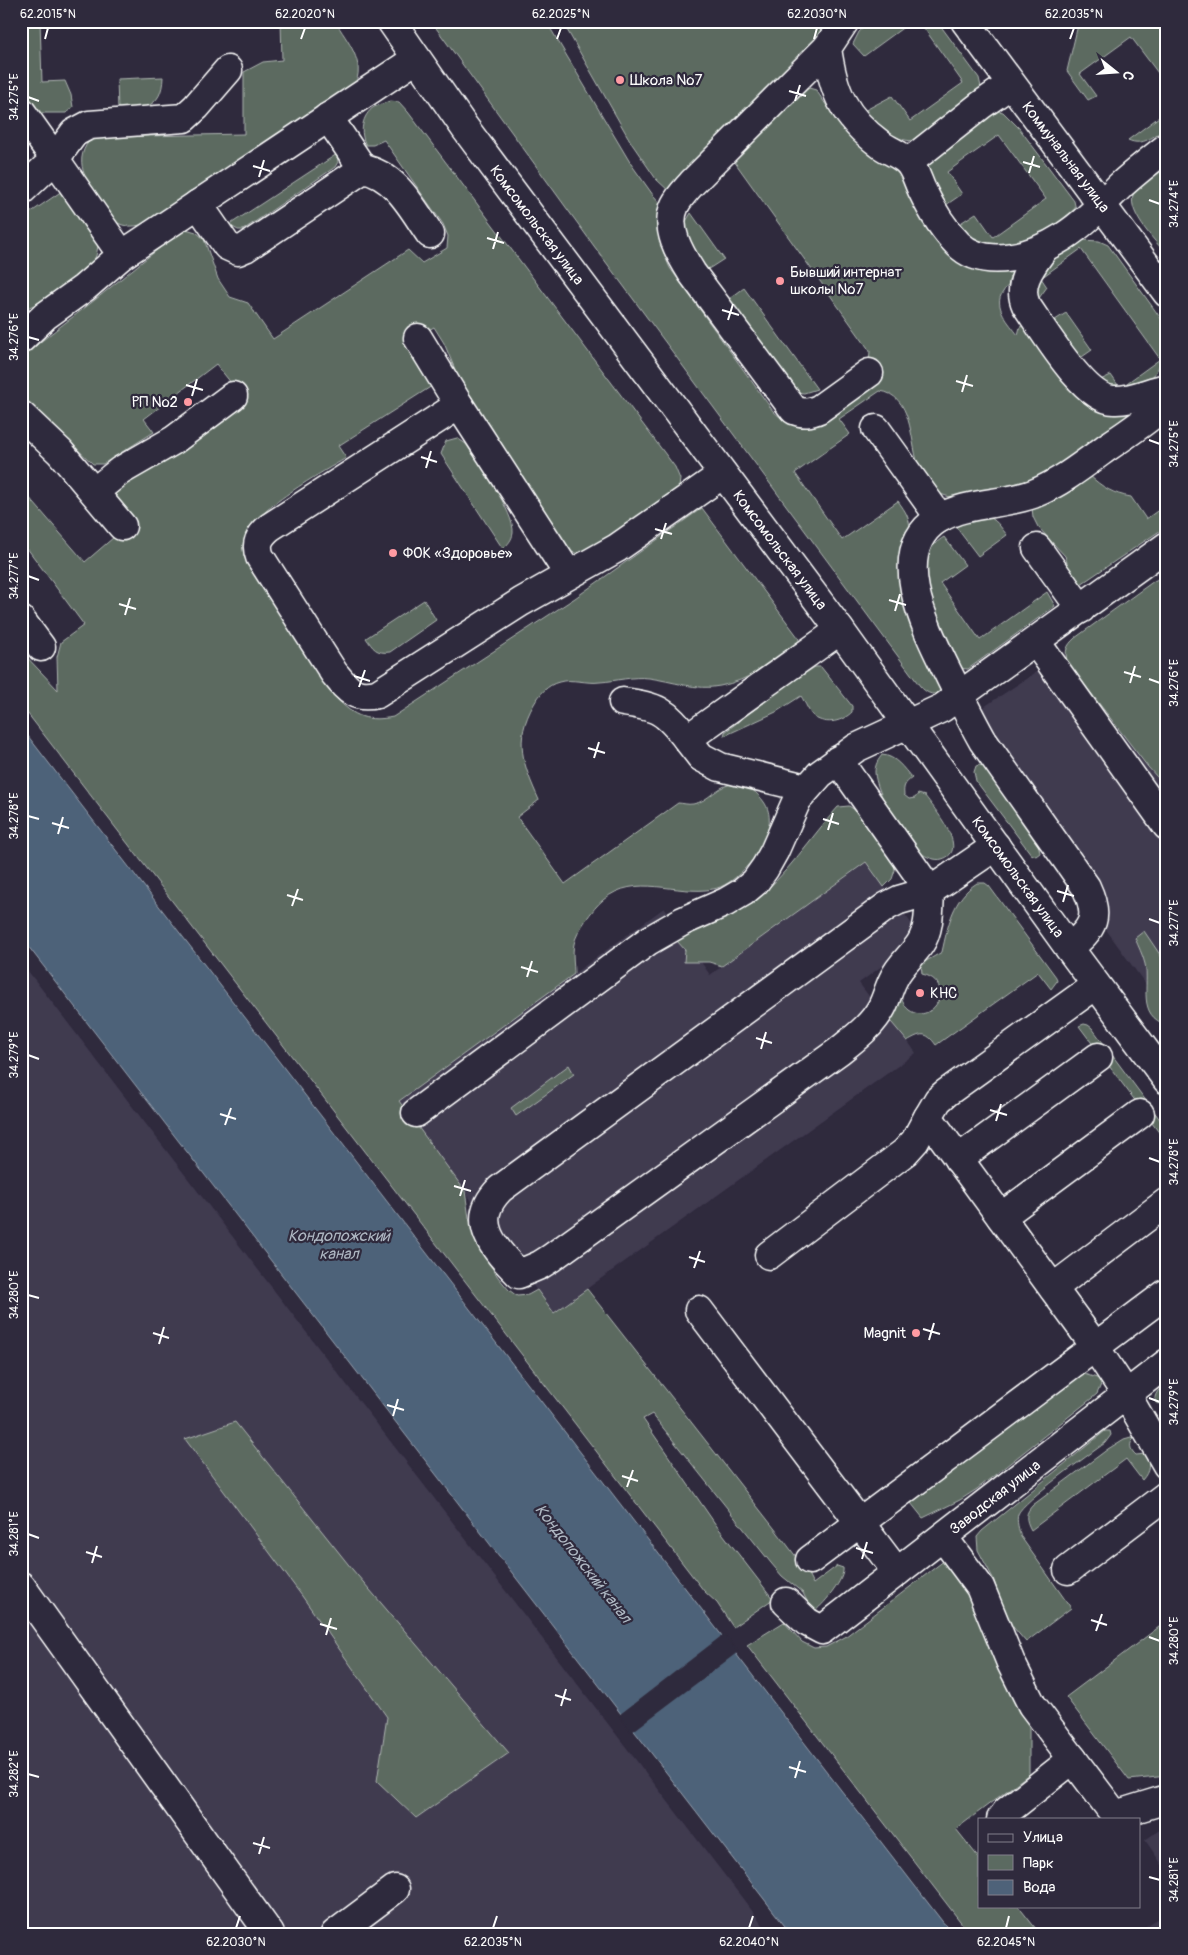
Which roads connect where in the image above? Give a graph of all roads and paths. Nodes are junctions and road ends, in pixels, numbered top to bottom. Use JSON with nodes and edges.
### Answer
{"nodes":[{"id":1,"x":391,"y":21,"type":"edge"},
{"id":2,"x":845,"y":21,"type":"edge"},
{"id":3,"x":965,"y":21,"type":"edge"},
{"id":4,"x":827,"y":48,"type":"junction"},
{"id":5,"x":416,"y":60,"type":"junction"},
{"id":6,"x":228,"y":70,"type":"dead end"},
{"id":7,"x":1011,"y":84,"type":"junction"},
{"id":8,"x":21,"y":111,"type":"edge"},
{"id":9,"x":328,"y":117,"type":"junction"},
{"id":10,"x":1167,"y":147,"type":"edge"},
{"id":11,"x":55,"y":159,"type":"junction"},
{"id":12,"x":909,"y":162,"type":"junction"},
{"id":13,"x":363,"y":169,"type":"junction"},
{"id":14,"x":21,"y":191,"type":"edge"},
{"id":15,"x":198,"y":204,"type":"junction"},
{"id":16,"x":1102,"y":205,"type":"junction"},
{"id":17,"x":430,"y":234,"type":"dead end"},
{"id":18,"x":1045,"y":247,"type":"junction"},
{"id":19,"x":122,"y":255,"type":"junction"},
{"id":20,"x":1167,"y":293,"type":"edge"},
{"id":21,"x":33,"y":318,"type":"edge"},
{"id":22,"x":418,"y":338,"type":"dead end"},
{"id":23,"x":21,"y":339,"type":"edge"},
{"id":24,"x":869,"y":373,"type":"dead end"},
{"id":25,"x":1167,"y":388,"type":"edge"},
{"id":26,"x":233,"y":396,"type":"dead end"},
{"id":27,"x":1167,"y":403,"type":"edge"},
{"id":28,"x":459,"y":405,"type":"junction"},
{"id":29,"x":21,"y":415,"type":"edge"},
{"id":30,"x":876,"y":429,"type":"dead end"},
{"id":31,"x":723,"y":474,"type":"junction"},
{"id":32,"x":94,"y":492,"type":"junction"},
{"id":33,"x":940,"y":518,"type":"junction"},
{"id":34,"x":122,"y":526,"type":"dead end"},
{"id":35,"x":1167,"y":546,"type":"edge"},
{"id":36,"x":1037,"y":548,"type":"dead end"},
{"id":37,"x":569,"y":575,"type":"junction"},
{"id":38,"x":1081,"y":609,"type":"junction"},
{"id":39,"x":21,"y":620,"type":"edge"},
{"id":40,"x":840,"y":630,"type":"junction"},
{"id":41,"x":1036,"y":642,"type":"junction"},
{"id":42,"x":42,"y":646,"type":"dead end"},
{"id":43,"x":959,"y":697,"type":"junction"},
{"id":44,"x":622,"y":702,"type":"dead end"},
{"id":45,"x":909,"y":725,"type":"junction"},
{"id":46,"x":687,"y":739,"type":"junction"},
{"id":47,"x":838,"y":760,"type":"junction"},
{"id":48,"x":806,"y":788,"type":"junction"},
{"id":49,"x":1167,"y":826,"type":"edge"},
{"id":50,"x":996,"y":846,"type":"junction"},
{"id":51,"x":930,"y":892,"type":"junction"},
{"id":52,"x":1069,"y":948,"type":"junction"},
{"id":53,"x":1096,"y":985,"type":"junction"},
{"id":54,"x":1098,"y":1057,"type":"dead end"},
{"id":55,"x":1162,"y":1064,"type":"edge"},
{"id":56,"x":416,"y":1113,"type":"dead end"},
{"id":57,"x":1140,"y":1114,"type":"dead end"},
{"id":58,"x":928,"y":1117,"type":"junction"},
{"id":59,"x":958,"y":1159,"type":"junction"},
{"id":60,"x":1167,"y":1202,"type":"edge"},
{"id":61,"x":1001,"y":1217,"type":"junction"},
{"id":62,"x":769,"y":1255,"type":"dead end"},
{"id":63,"x":1053,"y":1288,"type":"junction"},
{"id":64,"x":1167,"y":1293,"type":"edge"},
{"id":65,"x":700,"y":1310,"type":"dead end"},
{"id":66,"x":1095,"y":1346,"type":"junction"},
{"id":67,"x":1167,"y":1363,"type":"edge"},
{"id":68,"x":1126,"y":1394,"type":"junction"},
{"id":69,"x":1167,"y":1465,"type":"edge"},
{"id":70,"x":1167,"y":1495,"type":"edge"},
{"id":71,"x":860,"y":1523,"type":"junction"},
{"id":72,"x":943,"y":1537,"type":"junction"},
{"id":73,"x":810,"y":1560,"type":"dead end"},
{"id":74,"x":1068,"y":1570,"type":"dead end"},
{"id":75,"x":897,"y":1572,"type":"junction"},
{"id":76,"x":21,"y":1586,"type":"edge"},
{"id":77,"x":786,"y":1602,"type":"dead end"},
{"id":78,"x":1073,"y":1759,"type":"junction"},
{"id":79,"x":1167,"y":1799,"type":"edge"},
{"id":80,"x":1116,"y":1817,"type":"edge"},
{"id":81,"x":1002,"y":1818,"type":"edge"},
{"id":82,"x":395,"y":1889,"type":"dead end"},
{"id":83,"x":270,"y":1934,"type":"edge"},
{"id":84,"x":335,"y":1934,"type":"edge"}],
"edges":[{"from":1,"to":5,"type":"street","name":"Комсомольская улица"},
{"from":2,"to":4,"type":"street"},
{"from":3,"to":7,"type":"street","name":"Коммунальная улица"},
{"from":4,"to":12,"type":"street"},
{"from":4,"to":24,"type":"street"},
{"from":5,"to":9,"type":"street"},
{"from":5,"to":31,"type":"street","name":"Комсомольская улица"},
{"from":6,"to":11,"type":"street"},
{"from":7,"to":12,"type":"street"},
{"from":7,"to":16,"type":"street","name":"Коммунальная улица"},
{"from":8,"to":11,"type":"street"},
{"from":9,"to":13,"type":"street"},
{"from":9,"to":15,"type":"street"},
{"from":10,"to":16,"type":"street"},
{"from":11,"to":14,"type":"street"},
{"from":11,"to":19,"type":"street"},
{"from":12,"to":18,"type":"street"},
{"from":13,"to":15,"type":"street"},
{"from":13,"to":17,"type":"street"},
{"from":15,"to":19,"type":"street"},
{"from":16,"to":18,"type":"street"},
{"from":16,"to":20,"type":"street","name":"Коммунальная улица"},
{"from":18,"to":25,"type":"street"},
{"from":19,"to":21,"type":"street"},
{"from":21,"to":23,"type":"street"},
{"from":22,"to":28,"type":"street"},
{"from":26,"to":32,"type":"street"},
{"from":27,"to":33,"type":"street"},
{"from":28,"to":37,"type":"street"},
{"from":28,"to":37,"type":"street"},
{"from":29,"to":32,"type":"street"},
{"from":30,"to":33,"type":"street"},
{"from":31,"to":37,"type":"street"},
{"from":31,"to":40,"type":"street","name":"Комсомольская улица"},
{"from":32,"to":34,"type":"street"},
{"from":33,"to":43,"type":"street"},
{"from":35,"to":38,"type":"street"},
{"from":36,"to":38,"type":"street"},
{"from":38,"to":41,"type":"street"},
{"from":39,"to":42,"type":"street"},
{"from":40,"to":45,"type":"street","name":"Комсомольская улица"},
{"from":40,"to":46,"type":"street"},
{"from":41,"to":43,"type":"street"},
{"from":41,"to":49,"type":"street"},
{"from":43,"to":45,"type":"street"},
{"from":43,"to":52,"type":"street"},
{"from":44,"to":46,"type":"street"},
{"from":45,"to":47,"type":"street"},
{"from":45,"to":50,"type":"street","name":"Комсомольская улица"},
{"from":46,"to":48,"type":"street"},
{"from":47,"to":48,"type":"street"},
{"from":47,"to":51,"type":"street"},
{"from":48,"to":56,"type":"street"},
{"from":50,"to":51,"type":"street"},
{"from":50,"to":52,"type":"street","name":"Комсомольская улица"},
{"from":51,"to":51,"type":"street"},
{"from":52,"to":53,"type":"street","name":"Комсомольская улица"},
{"from":53,"to":55,"type":"street","name":"Комсомольская улица"},
{"from":53,"to":58,"type":"street"},
{"from":54,"to":59,"type":"street"},
{"from":57,"to":61,"type":"street"},
{"from":58,"to":59,"type":"street"},
{"from":58,"to":62,"type":"street"},
{"from":59,"to":61,"type":"street"},
{"from":60,"to":63,"type":"street"},
{"from":61,"to":63,"type":"street"},
{"from":63,"to":66,"type":"street"},
{"from":64,"to":66,"type":"street"},
{"from":65,"to":71,"type":"street"},
{"from":66,"to":68,"type":"street"},
{"from":66,"to":71,"type":"street"},
{"from":67,"to":68,"type":"street","name":"Заводская улица"},
{"from":68,"to":69,"type":"street"},
{"from":68,"to":72,"type":"street","name":"Заводская улица"},
{"from":70,"to":74,"type":"street"},
{"from":71,"to":73,"type":"street"},
{"from":71,"to":75,"type":"street"},
{"from":72,"to":75,"type":"street","name":"Заводская улица"},
{"from":72,"to":78,"type":"street"},
{"from":75,"to":77,"type":"street","name":"Заводская улица"},
{"from":76,"to":83,"type":"street"},
{"from":78,"to":80,"type":"street"},
{"from":78,"to":81,"type":"street"},
{"from":79,"to":80,"type":"street"},
{"from":82,"to":84,"type":"street"}]}
